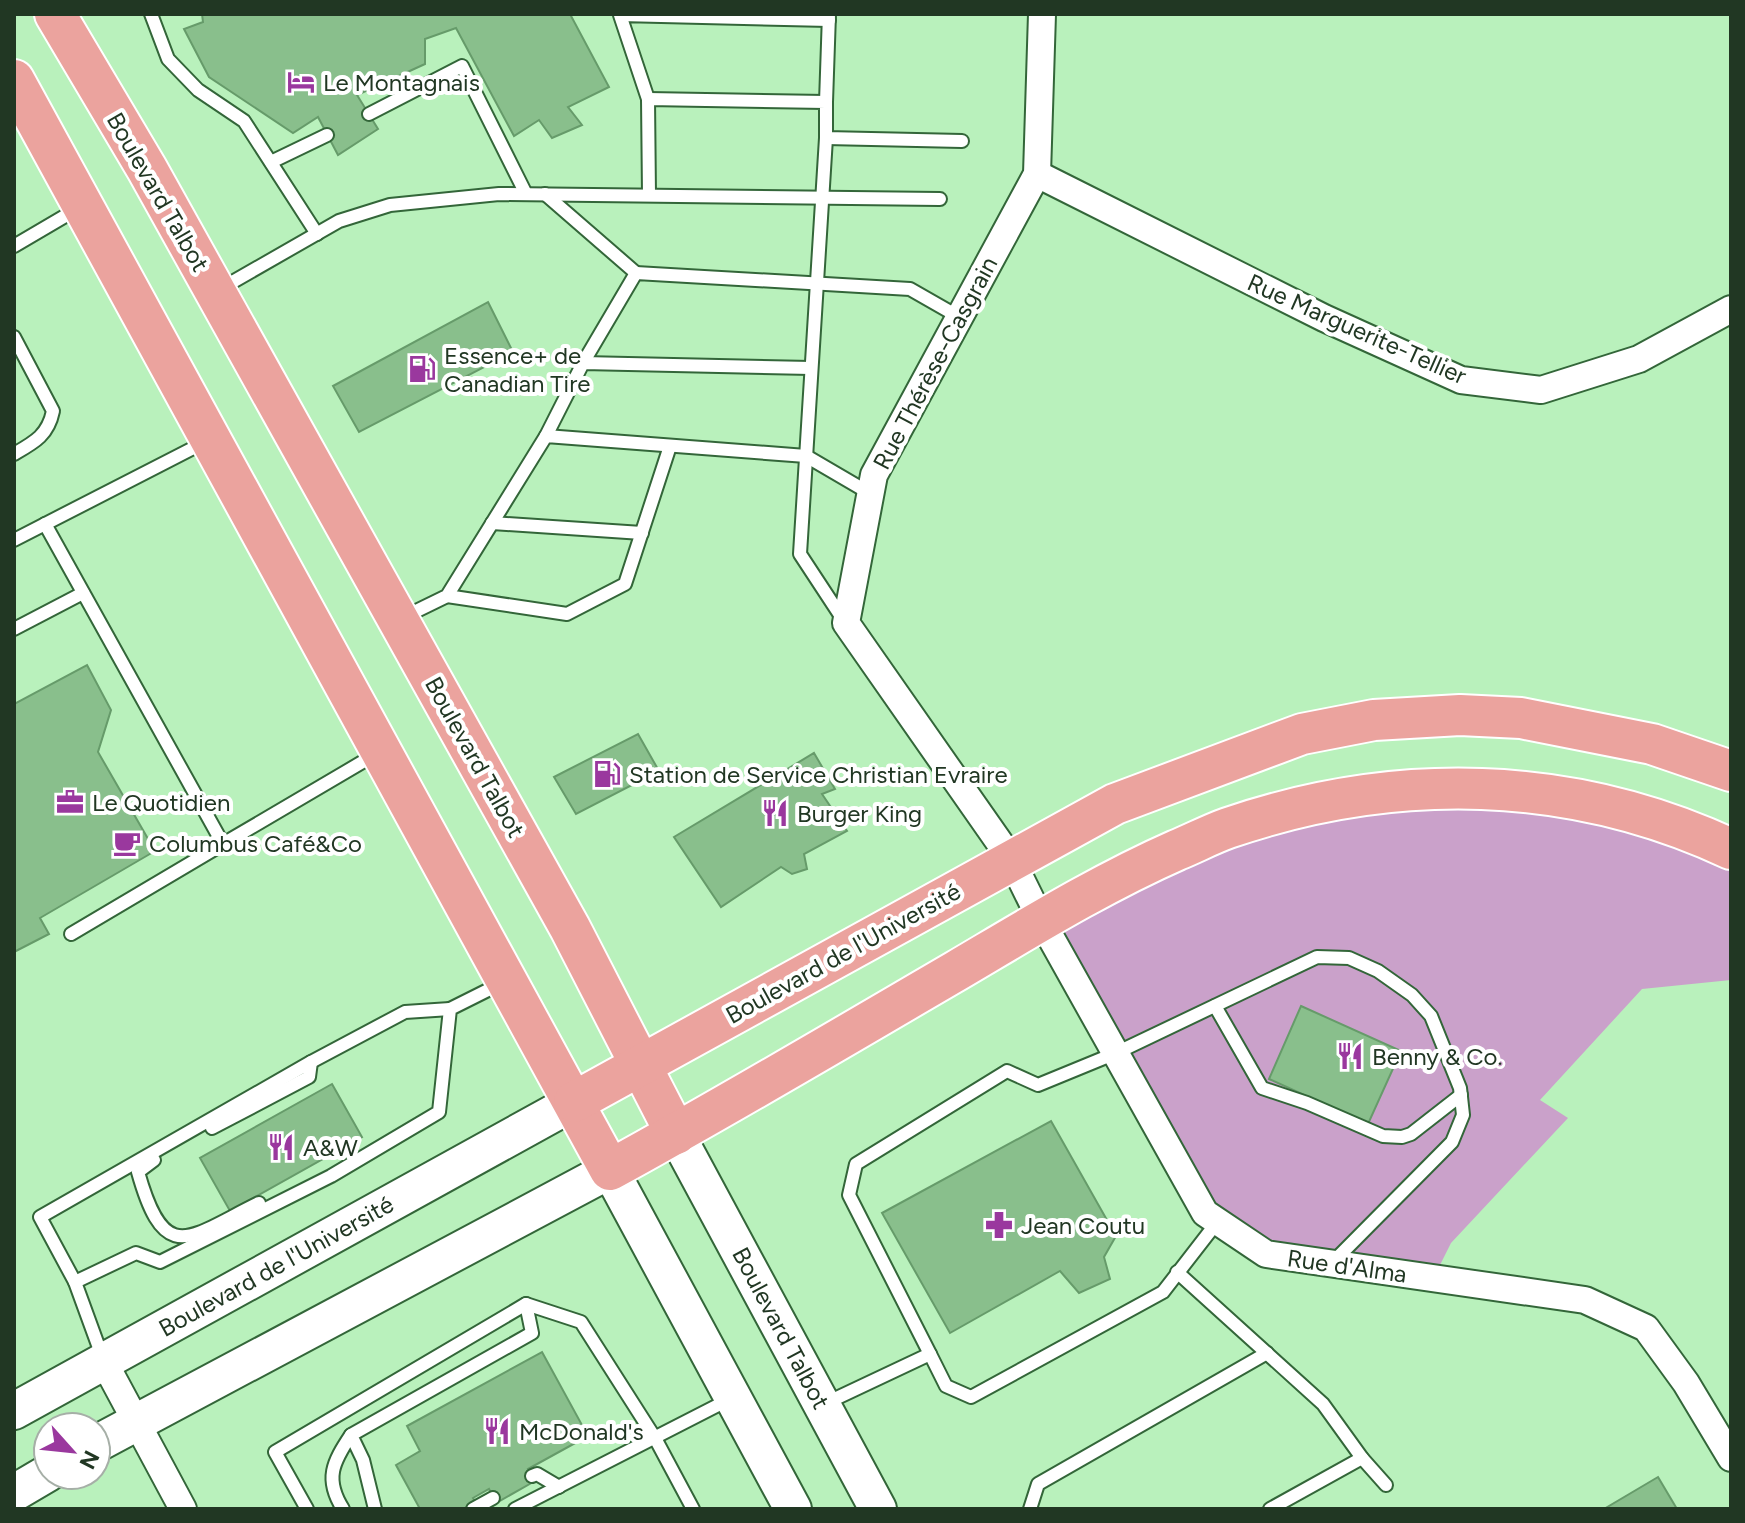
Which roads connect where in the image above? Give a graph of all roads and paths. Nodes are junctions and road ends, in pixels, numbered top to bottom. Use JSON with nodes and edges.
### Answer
{"nodes":[{"id":1,"x":55,"y":14,"type":"edge"},
{"id":2,"x":151,"y":14,"type":"edge"},
{"id":3,"x":1042,"y":14,"type":"edge"},
{"id":4,"x":829,"y":17,"type":"edge"},
{"id":5,"x":14,"y":80,"type":"edge"},
{"id":6,"x":648,"y":99,"type":"junction"},
{"id":7,"x":826,"y":102,"type":"junction"},
{"id":8,"x":369,"y":114,"type":"dead end"},
{"id":9,"x":327,"y":135,"type":"dead end"},
{"id":10,"x":826,"y":138,"type":"junction"},
{"id":11,"x":962,"y":141,"type":"dead end"},
{"id":12,"x":271,"y":162,"type":"junction"},
{"id":13,"x":1037,"y":174,"type":"junction"},
{"id":14,"x":526,"y":194,"type":"junction"},
{"id":15,"x":545,"y":194,"type":"junction"},
{"id":16,"x":649,"y":195,"type":"junction"},
{"id":17,"x":822,"y":197,"type":"junction"},
{"id":18,"x":940,"y":199,"type":"dead end"},
{"id":19,"x":83,"y":206,"type":"junction"},
{"id":20,"x":317,"y":234,"type":"junction"},
{"id":21,"x":14,"y":246,"type":"edge"},
{"id":22,"x":636,"y":273,"type":"junction"},
{"id":23,"x":817,"y":283,"type":"junction"},
{"id":24,"x":215,"y":292,"type":"junction"},
{"id":25,"x":1731,"y":309,"type":"edge"},
{"id":26,"x":959,"y":317,"type":"junction"},
{"id":27,"x":14,"y":337,"type":"edge"},
{"id":28,"x":583,"y":363,"type":"junction"},
{"id":29,"x":811,"y":368,"type":"junction"},
{"id":30,"x":546,"y":436,"type":"junction"},
{"id":31,"x":209,"y":440,"type":"junction"},
{"id":32,"x":670,"y":446,"type":"junction"},
{"id":33,"x":14,"y":454,"type":"edge"},
{"id":34,"x":806,"y":456,"type":"junction"},
{"id":35,"x":871,"y":494,"type":"junction"},
{"id":36,"x":492,"y":523,"type":"junction"},
{"id":37,"x":45,"y":524,"type":"junction"},
{"id":38,"x":642,"y":533,"type":"junction"},
{"id":39,"x":14,"y":540,"type":"edge"},
{"id":40,"x":83,"y":593,"type":"junction"},
{"id":41,"x":447,"y":596,"type":"junction"},
{"id":42,"x":398,"y":620,"type":"junction"},
{"id":43,"x":846,"y":623,"type":"junction"},
{"id":44,"x":14,"y":629,"type":"edge"},
{"id":45,"x":381,"y":751,"type":"junction"},
{"id":46,"x":1731,"y":771,"type":"edge"},
{"id":47,"x":223,"y":844,"type":"junction"},
{"id":48,"x":1731,"y":849,"type":"edge"},
{"id":49,"x":1011,"y":859,"type":"junction"},
{"id":50,"x":1041,"y":920,"type":"junction"},
{"id":51,"x":71,"y":934,"type":"dead end"},
{"id":52,"x":507,"y":980,"type":"junction"},
{"id":53,"x":1215,"y":1006,"type":"junction"},
{"id":54,"x":450,"y":1009,"type":"junction"},
{"id":55,"x":1116,"y":1053,"type":"junction"},
{"id":56,"x":311,"y":1062,"type":"junction"},
{"id":57,"x":640,"y":1066,"type":"junction"},
{"id":58,"x":1461,"y":1095,"type":"junction"},
{"id":59,"x":574,"y":1102,"type":"junction"},
{"id":60,"x":676,"y":1134,"type":"junction"},
{"id":61,"x":610,"y":1170,"type":"junction"},
{"id":62,"x":331,"y":1176,"type":"junction"},
{"id":63,"x":1218,"y":1221,"type":"junction"},
{"id":64,"x":1331,"y":1264,"type":"junction"},
{"id":65,"x":1177,"y":1272,"type":"junction"},
{"id":66,"x":75,"y":1282,"type":"junction"},
{"id":67,"x":526,"y":1304,"type":"junction"},
{"id":68,"x":1267,"y":1353,"type":"junction"},
{"id":69,"x":930,"y":1354,"type":"junction"},
{"id":70,"x":103,"y":1360,"type":"junction"},
{"id":71,"x":733,"y":1398,"type":"junction"},
{"id":72,"x":822,"y":1405,"type":"junction"},
{"id":73,"x":14,"y":1411,"type":"edge"},
{"id":74,"x":135,"y":1422,"type":"junction"},
{"id":75,"x":112,"y":1435,"type":"edge"},
{"id":76,"x":351,"y":1435,"type":"junction"},
{"id":77,"x":655,"y":1438,"type":"junction"},
{"id":78,"x":1362,"y":1458,"type":"junction"},
{"id":79,"x":1731,"y":1458,"type":"edge"},
{"id":80,"x":532,"y":1476,"type":"dead end"},
{"id":81,"x":32,"y":1482,"type":"edge"},
{"id":82,"x":1386,"y":1485,"type":"dead end"},
{"id":83,"x":559,"y":1487,"type":"junction"},
{"id":84,"x":14,"y":1493,"type":"edge"},
{"id":85,"x":493,"y":1498,"type":"dead end"},
{"id":86,"x":183,"y":1509,"type":"edge"},
{"id":87,"x":307,"y":1509,"type":"edge"},
{"id":88,"x":343,"y":1509,"type":"edge"},
{"id":89,"x":375,"y":1509,"type":"edge"},
{"id":90,"x":473,"y":1509,"type":"edge"},
{"id":91,"x":515,"y":1509,"type":"edge"},
{"id":92,"x":693,"y":1509,"type":"edge"},
{"id":93,"x":793,"y":1509,"type":"edge"},
{"id":94,"x":878,"y":1509,"type":"edge"},
{"id":95,"x":1030,"y":1509,"type":"edge"},
{"id":96,"x":1270,"y":1509,"type":"edge"}],
"edges":[{"from":1,"to":24,"type":"main road","name":"Boulevard Talbot"},
{"from":2,"to":12,"type":"lane"},
{"from":3,"to":13,"type":"street","name":"Rue Thérèse-Casgrain"},
{"from":4,"to":6,"type":"lane"},
{"from":4,"to":7,"type":"lane"},
{"from":5,"to":19,"type":"main road"},
{"from":6,"to":7,"type":"lane"},
{"from":6,"to":16,"type":"lane"},
{"from":7,"to":10,"type":"lane"},
{"from":8,"to":14,"type":"lane"},
{"from":9,"to":12,"type":"lane"},
{"from":10,"to":11,"type":"lane"},
{"from":10,"to":17,"type":"lane"},
{"from":12,"to":20,"type":"lane"},
{"from":13,"to":25,"type":"street","name":"Rue Marguerite-Tellier"},
{"from":13,"to":26,"type":"street","name":"Rue Thérèse-Casgrain"},
{"from":14,"to":15,"type":"lane"},
{"from":14,"to":20,"type":"lane"},
{"from":15,"to":16,"type":"lane"},
{"from":15,"to":22,"type":"lane"},
{"from":16,"to":17,"type":"lane"},
{"from":17,"to":18,"type":"lane"},
{"from":17,"to":23,"type":"lane"},
{"from":19,"to":21,"type":"lane"},
{"from":19,"to":31,"type":"main road"},
{"from":20,"to":24,"type":"lane"},
{"from":22,"to":23,"type":"lane"},
{"from":22,"to":28,"type":"lane"},
{"from":23,"to":26,"type":"lane"},
{"from":23,"to":29,"type":"lane"},
{"from":24,"to":42,"type":"main road","name":"Boulevard Talbot"},
{"from":26,"to":35,"type":"street","name":"Rue Thérèse-Casgrain"},
{"from":27,"to":33,"type":"lane"},
{"from":28,"to":29,"type":"lane"},
{"from":28,"to":30,"type":"lane"},
{"from":29,"to":34,"type":"lane"},
{"from":30,"to":32,"type":"lane"},
{"from":30,"to":36,"type":"lane"},
{"from":31,"to":37,"type":"lane"},
{"from":31,"to":45,"type":"main road"},
{"from":32,"to":34,"type":"lane"},
{"from":32,"to":38,"type":"lane"},
{"from":34,"to":35,"type":"lane"},
{"from":34,"to":43,"type":"lane"},
{"from":35,"to":43,"type":"street","name":"Rue Thérèse-Casgrain"},
{"from":36,"to":38,"type":"lane"},
{"from":36,"to":41,"type":"lane"},
{"from":37,"to":39,"type":"lane"},
{"from":37,"to":40,"type":"lane"},
{"from":38,"to":41,"type":"lane"},
{"from":40,"to":44,"type":"lane"},
{"from":40,"to":47,"type":"lane"},
{"from":41,"to":42,"type":"lane"},
{"from":42,"to":57,"type":"main road","name":"Boulevard Talbot"},
{"from":43,"to":49,"type":"street"},
{"from":45,"to":47,"type":"lane"},
{"from":45,"to":52,"type":"main road"},
{"from":46,"to":49,"type":"main road","name":"Boulevard de l'Université"},
{"from":47,"to":51,"type":"lane"},
{"from":48,"to":50,"type":"main road"},
{"from":49,"to":50,"type":"street","name":"Rue d'Alma"},
{"from":49,"to":57,"type":"main road","name":"Boulevard de l'Université"},
{"from":50,"to":55,"type":"street","name":"Rue d'Alma"},
{"from":50,"to":60,"type":"main road"},
{"from":52,"to":54,"type":"lane"},
{"from":52,"to":59,"type":"main road"},
{"from":53,"to":55,"type":"lane"},
{"from":53,"to":58,"type":"lane"},
{"from":53,"to":58,"type":"lane"},
{"from":54,"to":56,"type":"lane"},
{"from":54,"to":62,"type":"lane"},
{"from":55,"to":63,"type":"street","name":"Rue d'Alma"},
{"from":55,"to":69,"type":"lane"},
{"from":56,"to":62,"type":"lane"},
{"from":56,"to":66,"type":"lane"},
{"from":57,"to":59,"type":"main road","name":"Boulevard de l'Université"},
{"from":57,"to":60,"type":"main road","name":"Boulevard Talbot"},
{"from":58,"to":64,"type":"lane"},
{"from":59,"to":61,"type":"main road"},
{"from":59,"to":70,"type":"main road","name":"Boulevard de l'Université"},
{"from":60,"to":61,"type":"main road"},
{"from":60,"to":72,"type":"main road","name":"Boulevard Talbot"},
{"from":61,"to":71,"type":"main road"},
{"from":61,"to":74,"type":"main road"},
{"from":62,"to":66,"type":"lane"},
{"from":63,"to":64,"type":"street","name":"Rue d'Alma"},
{"from":63,"to":65,"type":"lane"},
{"from":64,"to":79,"type":"street","name":"Rue d'Alma"},
{"from":65,"to":68,"type":"lane"},
{"from":65,"to":69,"type":"lane"},
{"from":66,"to":70,"type":"lane"},
{"from":67,"to":76,"type":"lane"},
{"from":67,"to":77,"type":"lane"},
{"from":67,"to":87,"type":"lane"},
{"from":68,"to":78,"type":"lane"},
{"from":68,"to":95,"type":"lane"},
{"from":69,"to":72,"type":"lane"},
{"from":70,"to":73,"type":"main road","name":"Boulevard de l'Université"},
{"from":70,"to":74,"type":"street"},
{"from":71,"to":77,"type":"lane"},
{"from":71,"to":93,"type":"main road"},
{"from":72,"to":94,"type":"main road","name":"Boulevard Talbot"},
{"from":74,"to":75,"type":"main road"},
{"from":74,"to":86,"type":"street"},
{"from":76,"to":88,"type":"lane"},
{"from":76,"to":89,"type":"lane"},
{"from":77,"to":83,"type":"lane"},
{"from":77,"to":92,"type":"lane"},
{"from":78,"to":82,"type":"lane"},
{"from":78,"to":96,"type":"lane"},
{"from":80,"to":83,"type":"lane"},
{"from":81,"to":84,"type":"main road"},
{"from":83,"to":91,"type":"lane"},
{"from":85,"to":90,"type":"lane"}]}
